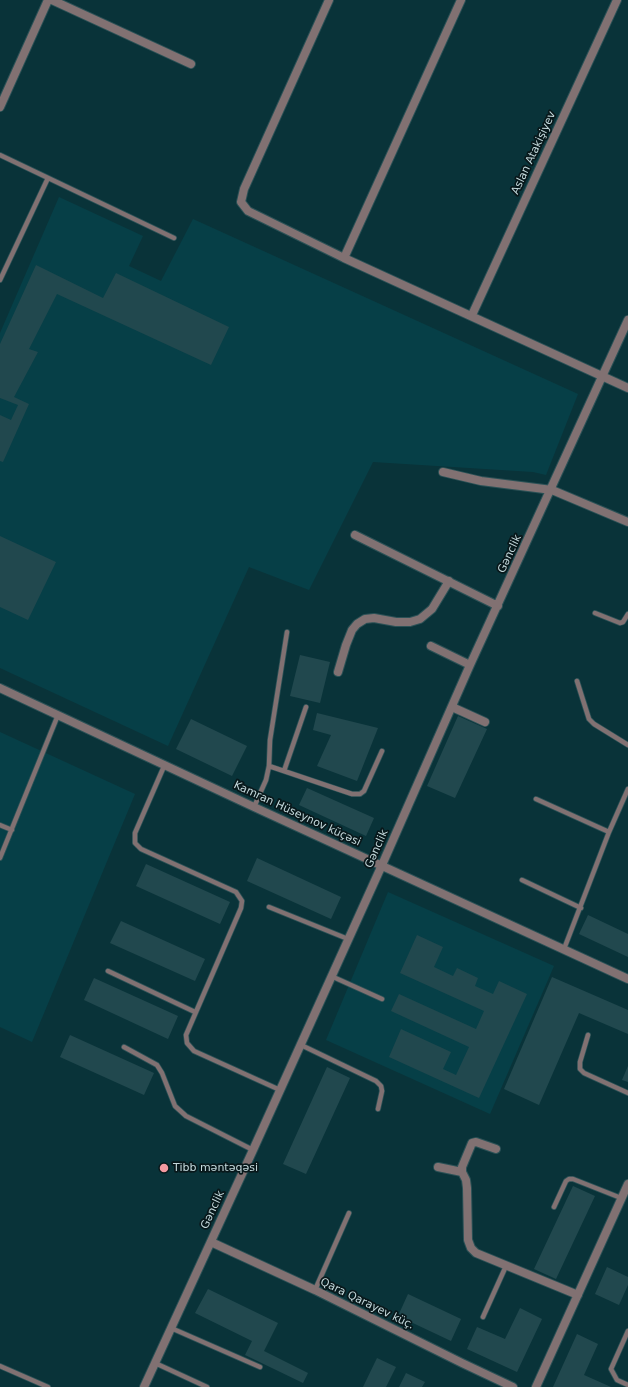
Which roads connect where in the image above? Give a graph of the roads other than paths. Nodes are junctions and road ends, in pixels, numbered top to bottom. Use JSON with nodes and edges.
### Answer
{"nodes":[{"id":1,"x":48,"y":0,"type":"edge"},
{"id":2,"x":52,"y":0,"type":"edge"},
{"id":3,"x":329,"y":0,"type":"edge"},
{"id":4,"x":461,"y":0,"type":"edge"},
{"id":5,"x":617,"y":0,"type":"edge"},
{"id":6,"x":191,"y":64,"type":"dead end"},
{"id":7,"x":0,"y":106,"type":"edge"},
{"id":8,"x":0,"y":156,"type":"edge"},
{"id":9,"x":48,"y":178,"type":"junction"},
{"id":10,"x":174,"y":238,"type":"dead end"},
{"id":11,"x":344,"y":258,"type":"junction"},
{"id":12,"x":0,"y":280,"type":"edge"},
{"id":13,"x":472,"y":315,"type":"junction"},
{"id":14,"x":628,"y":320,"type":"edge"},
{"id":15,"x":602,"y":376,"type":"junction"},
{"id":16,"x":628,"y":388,"type":"edge"},
{"id":17,"x":443,"y":472,"type":"dead end"},
{"id":18,"x":552,"y":490,"type":"junction"},
{"id":19,"x":628,"y":522,"type":"edge"},
{"id":20,"x":355,"y":535,"type":"dead end"},
{"id":21,"x":449,"y":582,"type":"junction"},
{"id":22,"x":498,"y":606,"type":"junction"},
{"id":23,"x":595,"y":613,"type":"dead end"},
{"id":24,"x":628,"y":614,"type":"edge"},
{"id":25,"x":287,"y":632,"type":"dead end"},
{"id":26,"x":431,"y":646,"type":"dead end"},
{"id":27,"x":470,"y":665,"type":"junction"},
{"id":28,"x":338,"y":672,"type":"dead end"},
{"id":29,"x":577,"y":681,"type":"dead end"},
{"id":30,"x":0,"y":688,"type":"edge"},
{"id":31,"x":306,"y":707,"type":"dead end"},
{"id":32,"x":452,"y":707,"type":"junction"},
{"id":33,"x":58,"y":715,"type":"junction"},
{"id":34,"x":485,"y":722,"type":"dead end"},
{"id":35,"x":628,"y":745,"type":"edge"},
{"id":36,"x":382,"y":751,"type":"dead end"},
{"id":37,"x":165,"y":764,"type":"junction"},
{"id":38,"x":269,"y":766,"type":"junction"},
{"id":39,"x":284,"y":771,"type":"junction"},
{"id":40,"x":628,"y":789,"type":"edge"},
{"id":41,"x":536,"y":799,"type":"dead end"},
{"id":42,"x":254,"y":807,"type":"junction"},
{"id":43,"x":0,"y":825,"type":"edge"},
{"id":44,"x":12,"y":830,"type":"junction"},
{"id":45,"x":609,"y":832,"type":"junction"},
{"id":46,"x":0,"y":858,"type":"edge"},
{"id":47,"x":382,"y":865,"type":"junction"},
{"id":48,"x":522,"y":880,"type":"dead end"},
{"id":49,"x":269,"y":907,"type":"dead end"},
{"id":50,"x":581,"y":908,"type":"junction"},
{"id":51,"x":348,"y":939,"type":"junction"},
{"id":52,"x":564,"y":949,"type":"junction"},
{"id":53,"x":108,"y":971,"type":"dead end"},
{"id":54,"x":331,"y":976,"type":"junction"},
{"id":55,"x":628,"y":979,"type":"edge"},
{"id":56,"x":382,"y":999,"type":"dead end"},
{"id":57,"x":195,"y":1012,"type":"junction"},
{"id":58,"x":588,"y":1035,"type":"dead end"},
{"id":59,"x":301,"y":1045,"type":"junction"},
{"id":60,"x":124,"y":1047,"type":"dead end"},
{"id":61,"x":280,"y":1090,"type":"junction"},
{"id":62,"x":628,"y":1093,"type":"edge"},
{"id":63,"x":378,"y":1109,"type":"dead end"},
{"id":64,"x":496,"y":1149,"type":"dead end"},
{"id":65,"x":253,"y":1150,"type":"junction"},
{"id":66,"x":438,"y":1167,"type":"dead end"},
{"id":67,"x":462,"y":1172,"type":"junction"},
{"id":68,"x":628,"y":1184,"type":"edge"},
{"id":69,"x":622,"y":1198,"type":"junction"},
{"id":70,"x":554,"y":1207,"type":"dead end"},
{"id":71,"x":349,"y":1213,"type":"dead end"},
{"id":72,"x":211,"y":1242,"type":"junction"},
{"id":73,"x":506,"y":1266,"type":"junction"},
{"id":74,"x":315,"y":1290,"type":"junction"},
{"id":75,"x":578,"y":1295,"type":"junction"},
{"id":76,"x":484,"y":1317,"type":"dead end"},
{"id":77,"x":171,"y":1328,"type":"junction"},
{"id":78,"x":628,"y":1331,"type":"edge"},
{"id":79,"x":155,"y":1363,"type":"junction"},
{"id":80,"x":0,"y":1366,"type":"edge"},
{"id":81,"x":260,"y":1367,"type":"dead end"},
{"id":82,"x":628,"y":1385,"type":"edge"},
{"id":83,"x":48,"y":1387,"type":"edge"},
{"id":84,"x":144,"y":1387,"type":"edge"},
{"id":85,"x":207,"y":1387,"type":"edge"},
{"id":86,"x":513,"y":1387,"type":"edge"},
{"id":87,"x":536,"y":1387,"type":"edge"}],
"edges":[{"from":1,"to":7,"type":"street"},
{"from":2,"to":6,"type":"street"},
{"from":3,"to":11,"type":"street"},
{"from":4,"to":11,"type":"street"},
{"from":5,"to":13,"type":"street","name":"Aslan Atakişiyev"},
{"from":8,"to":9,"type":"lane"},
{"from":9,"to":10,"type":"lane"},
{"from":9,"to":12,"type":"lane"},
{"from":11,"to":13,"type":"street"},
{"from":13,"to":15,"type":"street"},
{"from":14,"to":15,"type":"street","name":"Gənclik"},
{"from":15,"to":16,"type":"street"},
{"from":15,"to":18,"type":"street","name":"Gənclik"},
{"from":17,"to":18,"type":"street"},
{"from":18,"to":19,"type":"street"},
{"from":18,"to":22,"type":"street","name":"Gənclik"},
{"from":20,"to":21,"type":"street"},
{"from":21,"to":22,"type":"street"},
{"from":21,"to":28,"type":"street"},
{"from":22,"to":27,"type":"street","name":"Gənclik"},
{"from":23,"to":24,"type":"lane"},
{"from":25,"to":38,"type":"lane"},
{"from":26,"to":27,"type":"street"},
{"from":27,"to":32,"type":"street","name":"Gənclik"},
{"from":29,"to":35,"type":"lane"},
{"from":30,"to":33,"type":"street","name":"Kamran Hüseynov küçəsi"},
{"from":31,"to":39,"type":"lane"},
{"from":32,"to":34,"type":"street"},
{"from":32,"to":47,"type":"street","name":"Gənclik"},
{"from":33,"to":37,"type":"street","name":"Kamran Hüseynov küçəsi"},
{"from":33,"to":44,"type":"lane"},
{"from":36,"to":39,"type":"lane"},
{"from":37,"to":42,"type":"street","name":"Kamran Hüseynov küçəsi"},
{"from":37,"to":57,"type":"lane"},
{"from":38,"to":39,"type":"lane"},
{"from":38,"to":42,"type":"lane"},
{"from":40,"to":45,"type":"lane"},
{"from":41,"to":45,"type":"lane"},
{"from":42,"to":47,"type":"street","name":"Kamran Hüseynov küçəsi"},
{"from":43,"to":44,"type":"lane"},
{"from":44,"to":46,"type":"lane"},
{"from":45,"to":50,"type":"lane"},
{"from":47,"to":51,"type":"street","name":"Gənclik"},
{"from":47,"to":52,"type":"street","name":"Kamran Hüseynov küçəsi"},
{"from":48,"to":50,"type":"lane"},
{"from":49,"to":51,"type":"lane"},
{"from":50,"to":52,"type":"lane"},
{"from":51,"to":54,"type":"street","name":"Gənclik"},
{"from":52,"to":55,"type":"street","name":"Kamran Hüseynov küçəsi"},
{"from":53,"to":57,"type":"lane"},
{"from":54,"to":56,"type":"lane"},
{"from":54,"to":59,"type":"street","name":"Gənclik"},
{"from":57,"to":61,"type":"lane"},
{"from":58,"to":62,"type":"lane"},
{"from":59,"to":61,"type":"street","name":"Gənclik"},
{"from":59,"to":63,"type":"lane"},
{"from":60,"to":65,"type":"lane"},
{"from":61,"to":65,"type":"street","name":"Gənclik"},
{"from":64,"to":67,"type":"street"},
{"from":65,"to":72,"type":"street","name":"Gənclik"},
{"from":66,"to":67,"type":"street"},
{"from":67,"to":73,"type":"street"},
{"from":68,"to":69,"type":"street"},
{"from":69,"to":70,"type":"lane"},
{"from":69,"to":75,"type":"street"},
{"from":71,"to":74,"type":"lane"},
{"from":72,"to":74,"type":"street","name":"Qara Qarayev küç."},
{"from":72,"to":77,"type":"street","name":"Gənclik"},
{"from":73,"to":75,"type":"street"},
{"from":73,"to":76,"type":"lane"},
{"from":74,"to":86,"type":"street","name":"Qara Qarayev küç."},
{"from":75,"to":87,"type":"street"},
{"from":77,"to":79,"type":"street","name":"Gənclik"},
{"from":77,"to":81,"type":"lane"},
{"from":78,"to":82,"type":"lane"},
{"from":79,"to":84,"type":"street","name":"Gənclik"},
{"from":79,"to":85,"type":"lane"},
{"from":80,"to":83,"type":"lane"}]}
